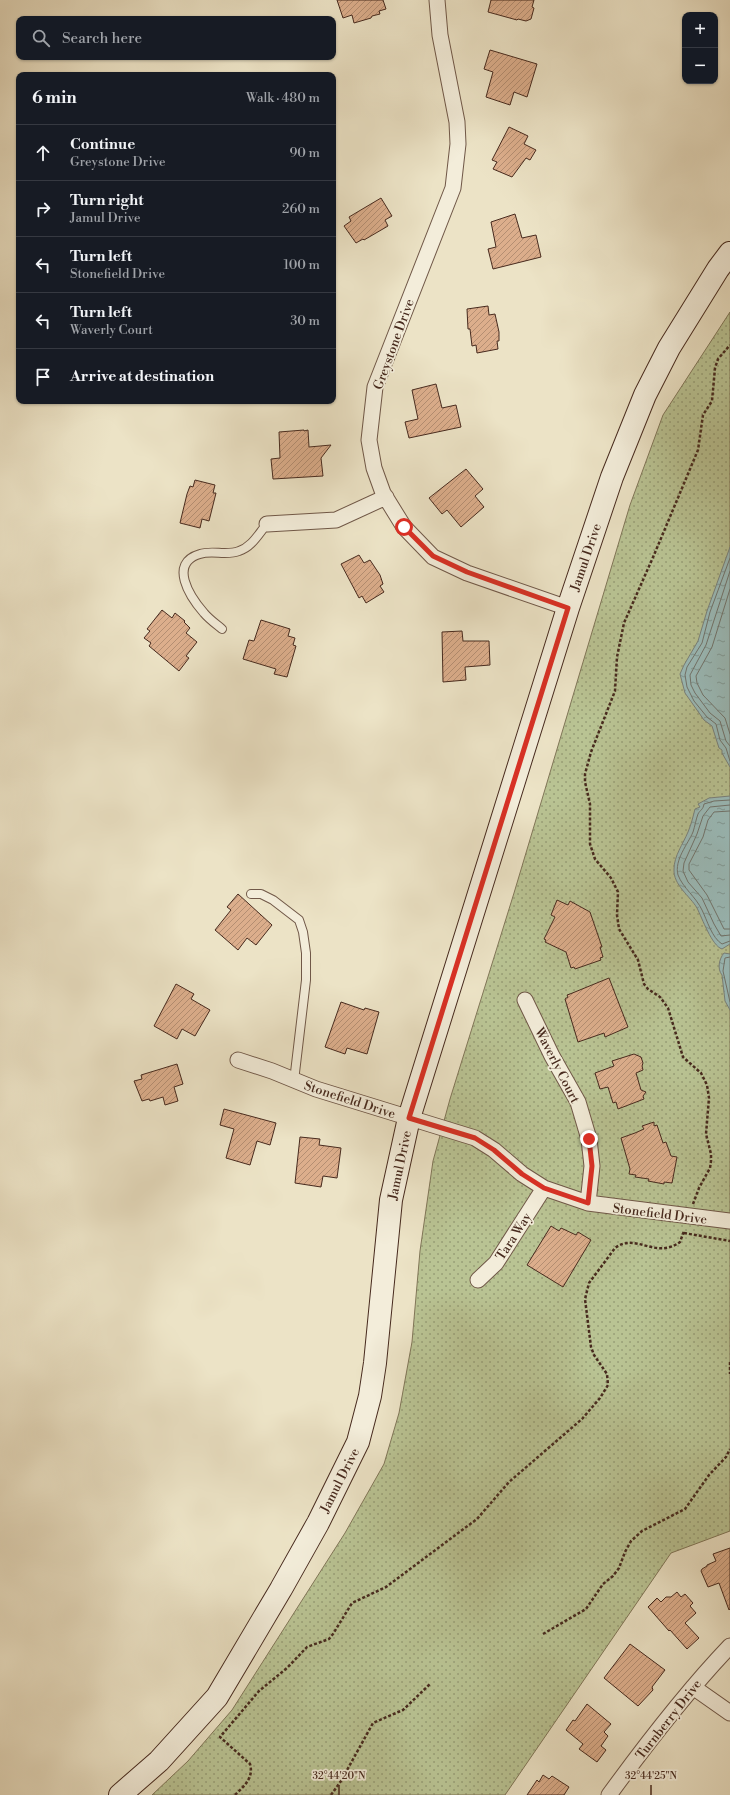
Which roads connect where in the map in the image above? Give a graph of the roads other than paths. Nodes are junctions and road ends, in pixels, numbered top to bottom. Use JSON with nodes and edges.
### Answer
{"nodes":[{"id":1,"x":437,"y":0,"type":"edge"},
{"id":2,"x":730,"y":253,"type":"edge"},
{"id":3,"x":386,"y":497,"type":"junction"},
{"id":4,"x":267,"y":524,"type":"joint"},
{"id":5,"x":568,"y":608,"type":"junction"},
{"id":6,"x":222,"y":629,"type":"dead end"},
{"id":7,"x":251,"y":894,"type":"dead end"},
{"id":8,"x":525,"y":1000,"type":"dead end"},
{"id":9,"x":238,"y":1060,"type":"dead end"},
{"id":10,"x":294,"y":1081,"type":"junction"},
{"id":11,"x":409,"y":1118,"type":"junction"},
{"id":12,"x":544,"y":1188,"type":"junction"},
{"id":13,"x":588,"y":1203,"type":"junction"},
{"id":14,"x":730,"y":1221,"type":"edge"},
{"id":15,"x":478,"y":1280,"type":"dead end"},
{"id":16,"x":730,"y":1646,"type":"edge"},
{"id":17,"x":693,"y":1686,"type":"junction"},
{"id":18,"x":730,"y":1713,"type":"edge"},
{"id":19,"x":120,"y":1795,"type":"edge"},
{"id":20,"x":609,"y":1795,"type":"edge"}],
"edges":[{"from":1,"to":3,"type":"street","name":"Greystone Drive"},
{"from":2,"to":5,"type":"street","name":"Jamul Drive"},
{"from":3,"to":4,"type":"street"},
{"from":3,"to":5,"type":"street","name":"Greystone Drive"},
{"from":4,"to":6,"type":"lane"},
{"from":5,"to":11,"type":"street","name":"Jamul Drive"},
{"from":7,"to":10,"type":"lane"},
{"from":8,"to":13,"type":"street","name":"Waverly Court"},
{"from":9,"to":10,"type":"street","name":"Stonefield Drive"},
{"from":10,"to":11,"type":"street","name":"Stonefield Drive"},
{"from":11,"to":12,"type":"street","name":"Stonefield Drive"},
{"from":11,"to":19,"type":"street","name":"Jamul Drive"},
{"from":12,"to":13,"type":"street","name":"Stonefield Drive"},
{"from":12,"to":15,"type":"street","name":"Tara Way"},
{"from":13,"to":14,"type":"street","name":"Stonefield Drive"},
{"from":16,"to":17,"type":"street","name":"Turnberry Drive"},
{"from":17,"to":18,"type":"street"},
{"from":17,"to":20,"type":"street","name":"Turnberry Drive"}]}
